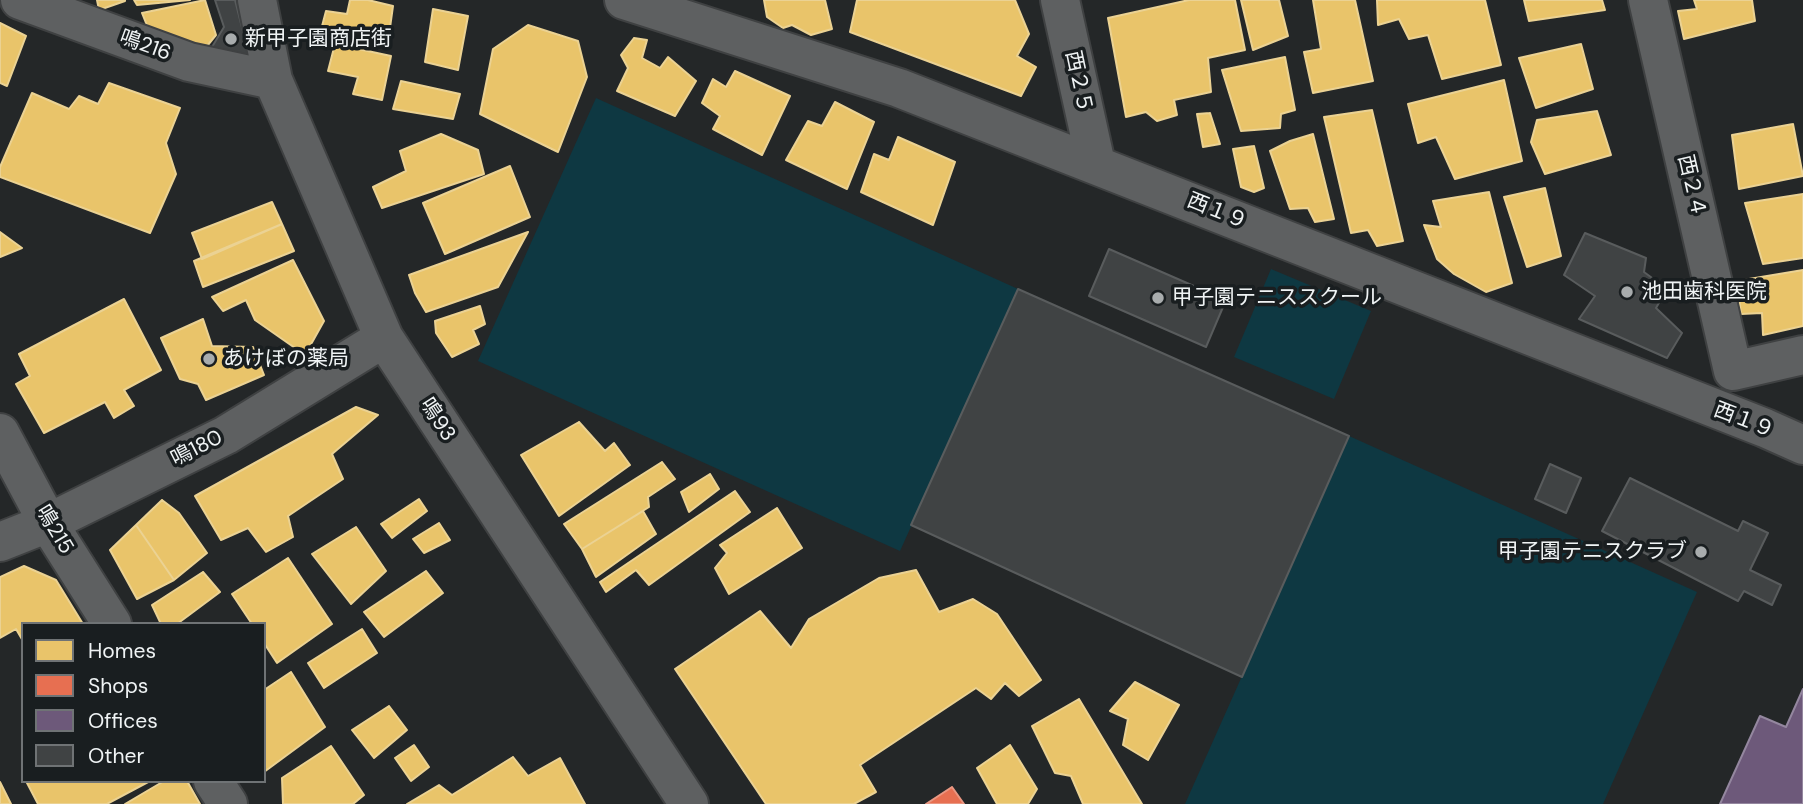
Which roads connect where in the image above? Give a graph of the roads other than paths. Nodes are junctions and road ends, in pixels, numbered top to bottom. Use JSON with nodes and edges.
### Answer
{"nodes":[{"id":1,"x":20,"y":0,"type":"edge"},
{"id":2,"x":257,"y":0,"type":"edge"},
{"id":3,"x":624,"y":0,"type":"edge"},
{"id":4,"x":1060,"y":0,"type":"edge"},
{"id":5,"x":1648,"y":0,"type":"edge"},
{"id":6,"x":273,"y":80,"type":"junction"},
{"id":7,"x":1096,"y":164,"type":"junction"},
{"id":8,"x":384,"y":338,"type":"junction"},
{"id":9,"x":1803,"y":355,"type":"edge"},
{"id":10,"x":1733,"y":372,"type":"junction"},
{"id":11,"x":1703,"y":405,"type":"junction"},
{"id":12,"x":0,"y":433,"type":"edge"},
{"id":13,"x":1803,"y":445,"type":"edge"},
{"id":14,"x":48,"y":523,"type":"junction"},
{"id":15,"x":0,"y":542,"type":"edge"},
{"id":16,"x":111,"y":622,"type":"edge"},
{"id":17,"x":214,"y":783,"type":"edge"},
{"id":18,"x":228,"y":804,"type":"edge"},
{"id":19,"x":689,"y":804,"type":"edge"}],
"edges":[{"from":1,"to":6,"type":"street","name":"鳴216"},
{"from":2,"to":6,"type":"street","name":"鳴93"},
{"from":3,"to":7,"type":"street","name":"西１９"},
{"from":4,"to":7,"type":"street","name":"西２５"},
{"from":5,"to":10,"type":"street","name":"西２４"},
{"from":6,"to":8,"type":"street","name":"鳴93"},
{"from":7,"to":11,"type":"street","name":"西１９"},
{"from":8,"to":14,"type":"street","name":"鳴180"},
{"from":8,"to":19,"type":"street","name":"鳴93"},
{"from":9,"to":10,"type":"street"},
{"from":10,"to":11,"type":"street"},
{"from":11,"to":13,"type":"street","name":"西１９"},
{"from":12,"to":14,"type":"street","name":"鳴215"},
{"from":14,"to":15,"type":"street","name":"鳴180"},
{"from":14,"to":16,"type":"street","name":"鳴215"},
{"from":17,"to":18,"type":"street"}]}
